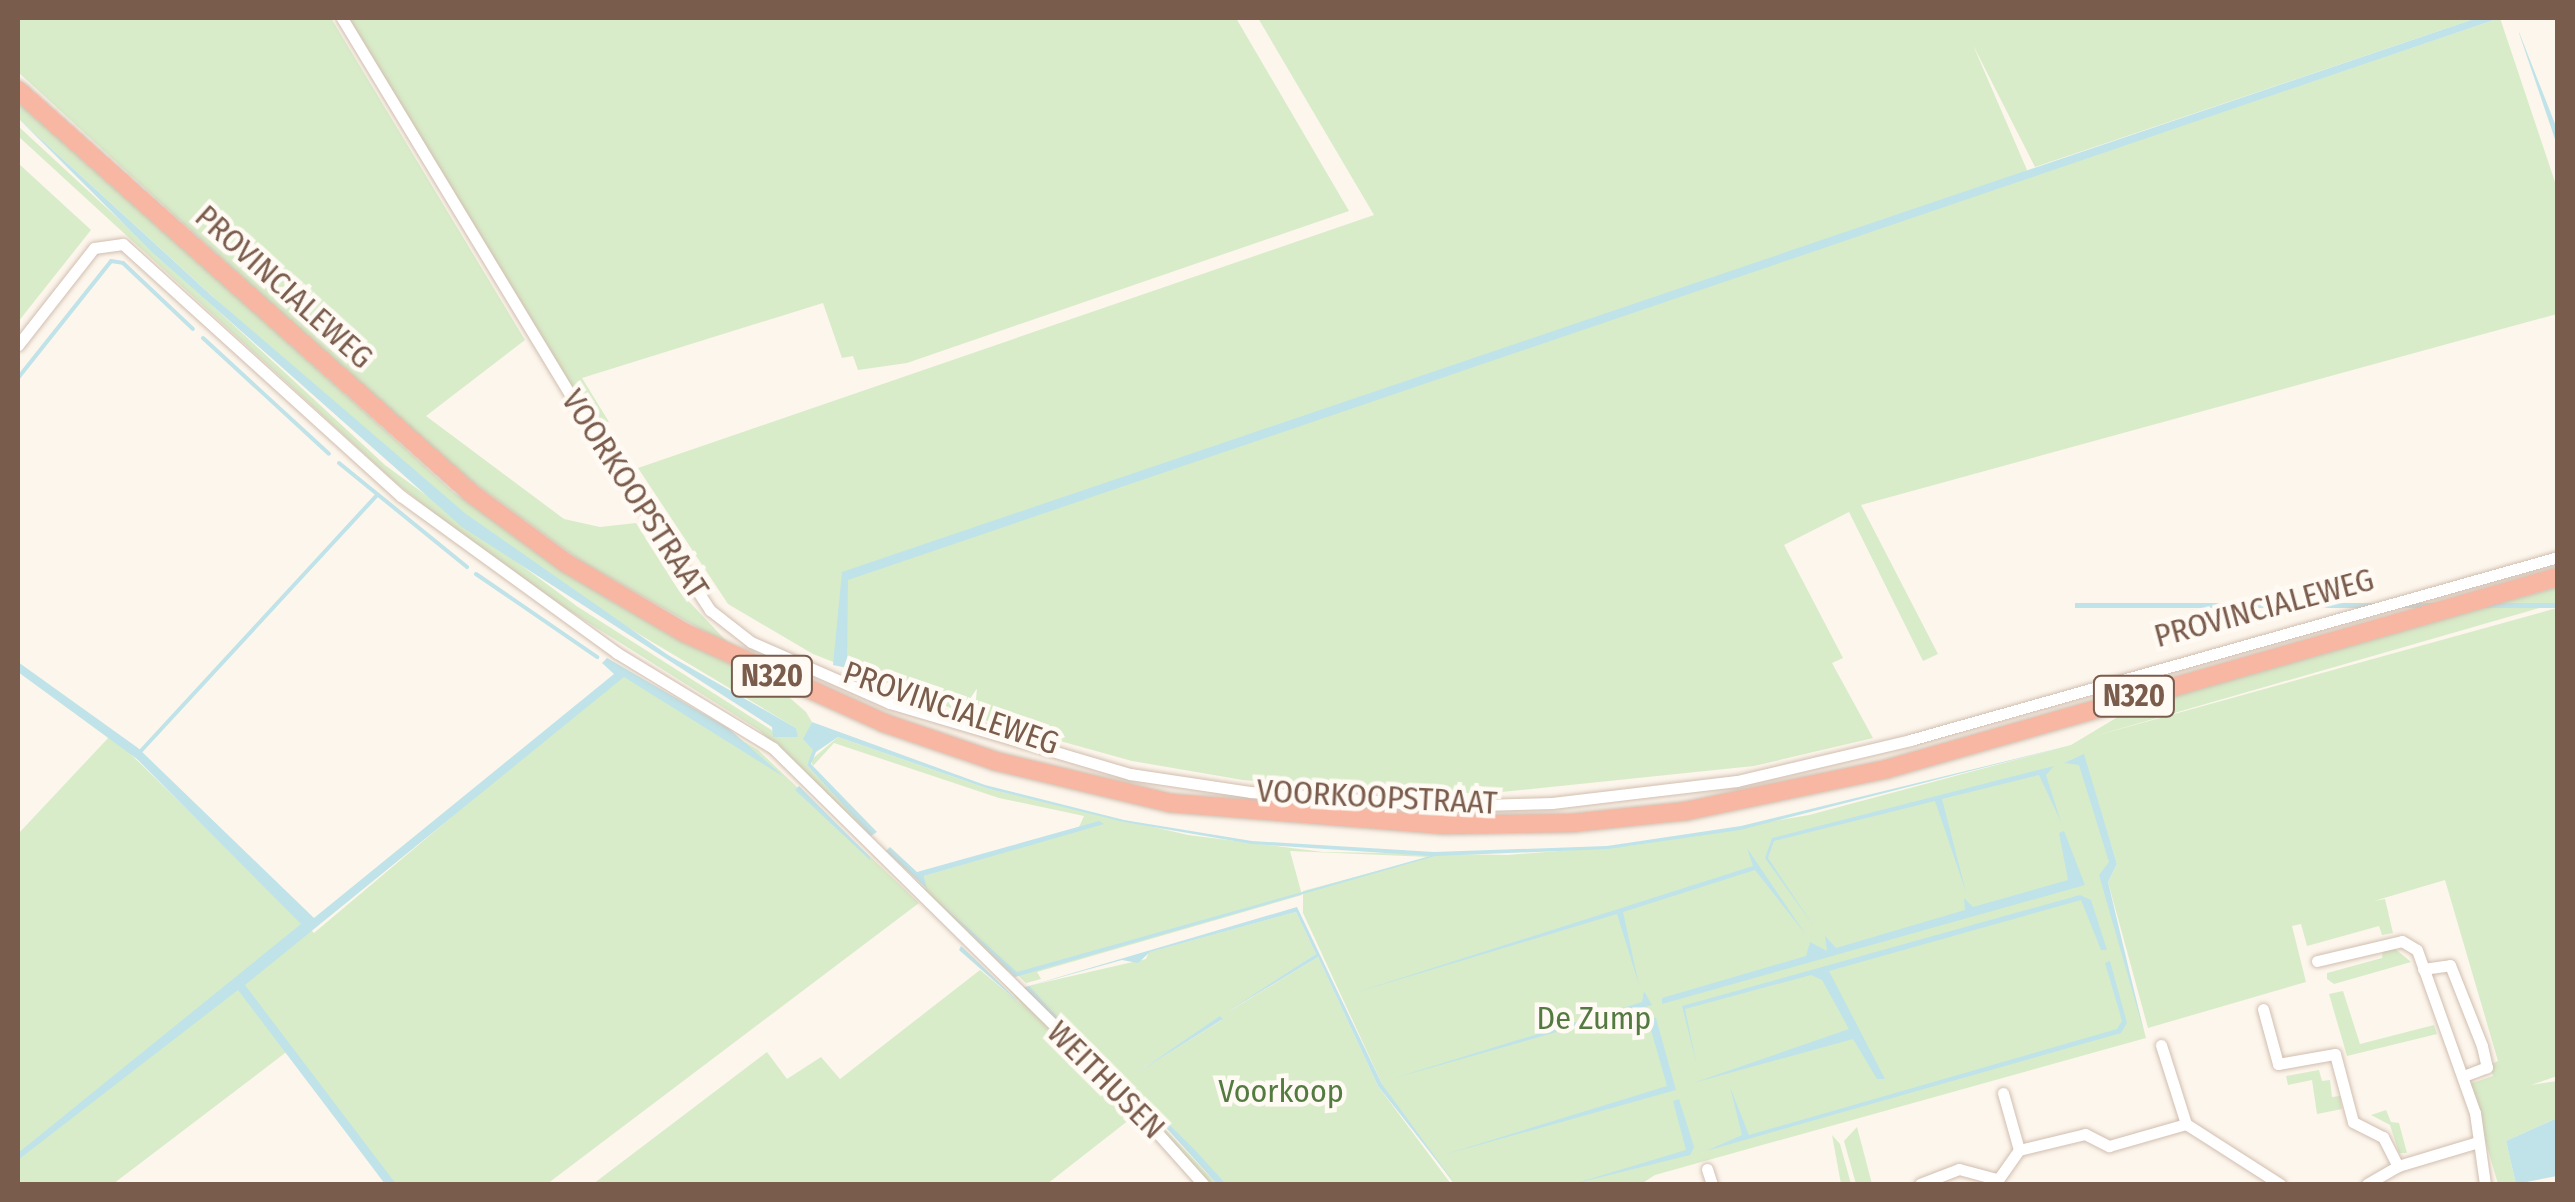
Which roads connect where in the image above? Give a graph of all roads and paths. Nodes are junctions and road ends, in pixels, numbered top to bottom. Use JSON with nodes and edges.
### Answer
{"nodes":[{"id":1,"x":342,"y":18,"type":"edge"},
{"id":2,"x":18,"y":90,"type":"edge"},
{"id":3,"x":18,"y":345,"type":"edge"},
{"id":4,"x":2558,"y":557,"type":"edge"},
{"id":5,"x":2558,"y":577,"type":"edge"},
{"id":6,"x":1695,"y":788,"type":"joint"},
{"id":7,"x":2317,"y":961,"type":"dead end"},
{"id":8,"x":2423,"y":969,"type":"junction"},
{"id":9,"x":2263,"y":1009,"type":"dead end"},
{"id":10,"x":2162,"y":1044,"type":"dead end"},
{"id":11,"x":2463,"y":1076,"type":"junction"},
{"id":12,"x":2003,"y":1093,"type":"dead end"},
{"id":13,"x":2186,"y":1124,"type":"junction"},
{"id":14,"x":2478,"y":1142,"type":"junction"},
{"id":15,"x":2019,"y":1150,"type":"junction"},
{"id":16,"x":2398,"y":1166,"type":"junction"},
{"id":17,"x":1707,"y":1169,"type":"dead end"},
{"id":18,"x":1996,"y":1182,"type":"edge"},
{"id":19,"x":1203,"y":1184,"type":"edge"},
{"id":20,"x":1712,"y":1184,"type":"edge"},
{"id":21,"x":1920,"y":1184,"type":"edge"},
{"id":22,"x":2280,"y":1184,"type":"edge"},
{"id":23,"x":2367,"y":1184,"type":"edge"},
{"id":24,"x":2486,"y":1184,"type":"edge"}],
"edges":[{"from":1,"to":6,"type":"street","name":"VOORKOOPSTRAAT"},
{"from":2,"to":5,"type":"highway","name":"PROVINCIALEWEG","number":"N320"},
{"from":3,"to":19,"type":"street","name":"WEITHUSEN"},
{"from":4,"to":6,"type":"street","name":"PROVINCIALEWEG"},
{"from":7,"to":8,"type":"street"},
{"from":8,"to":11,"type":"street"},
{"from":8,"to":11,"type":"street"},
{"from":9,"to":16,"type":"street"},
{"from":10,"to":13,"type":"street"},
{"from":11,"to":14,"type":"street"},
{"from":12,"to":15,"type":"street"},
{"from":13,"to":15,"type":"street"},
{"from":13,"to":22,"type":"street"},
{"from":14,"to":16,"type":"street"},
{"from":14,"to":24,"type":"street"},
{"from":15,"to":18,"type":"street"},
{"from":16,"to":23,"type":"street"},
{"from":17,"to":20,"type":"street"},
{"from":18,"to":21,"type":"street"}]}
